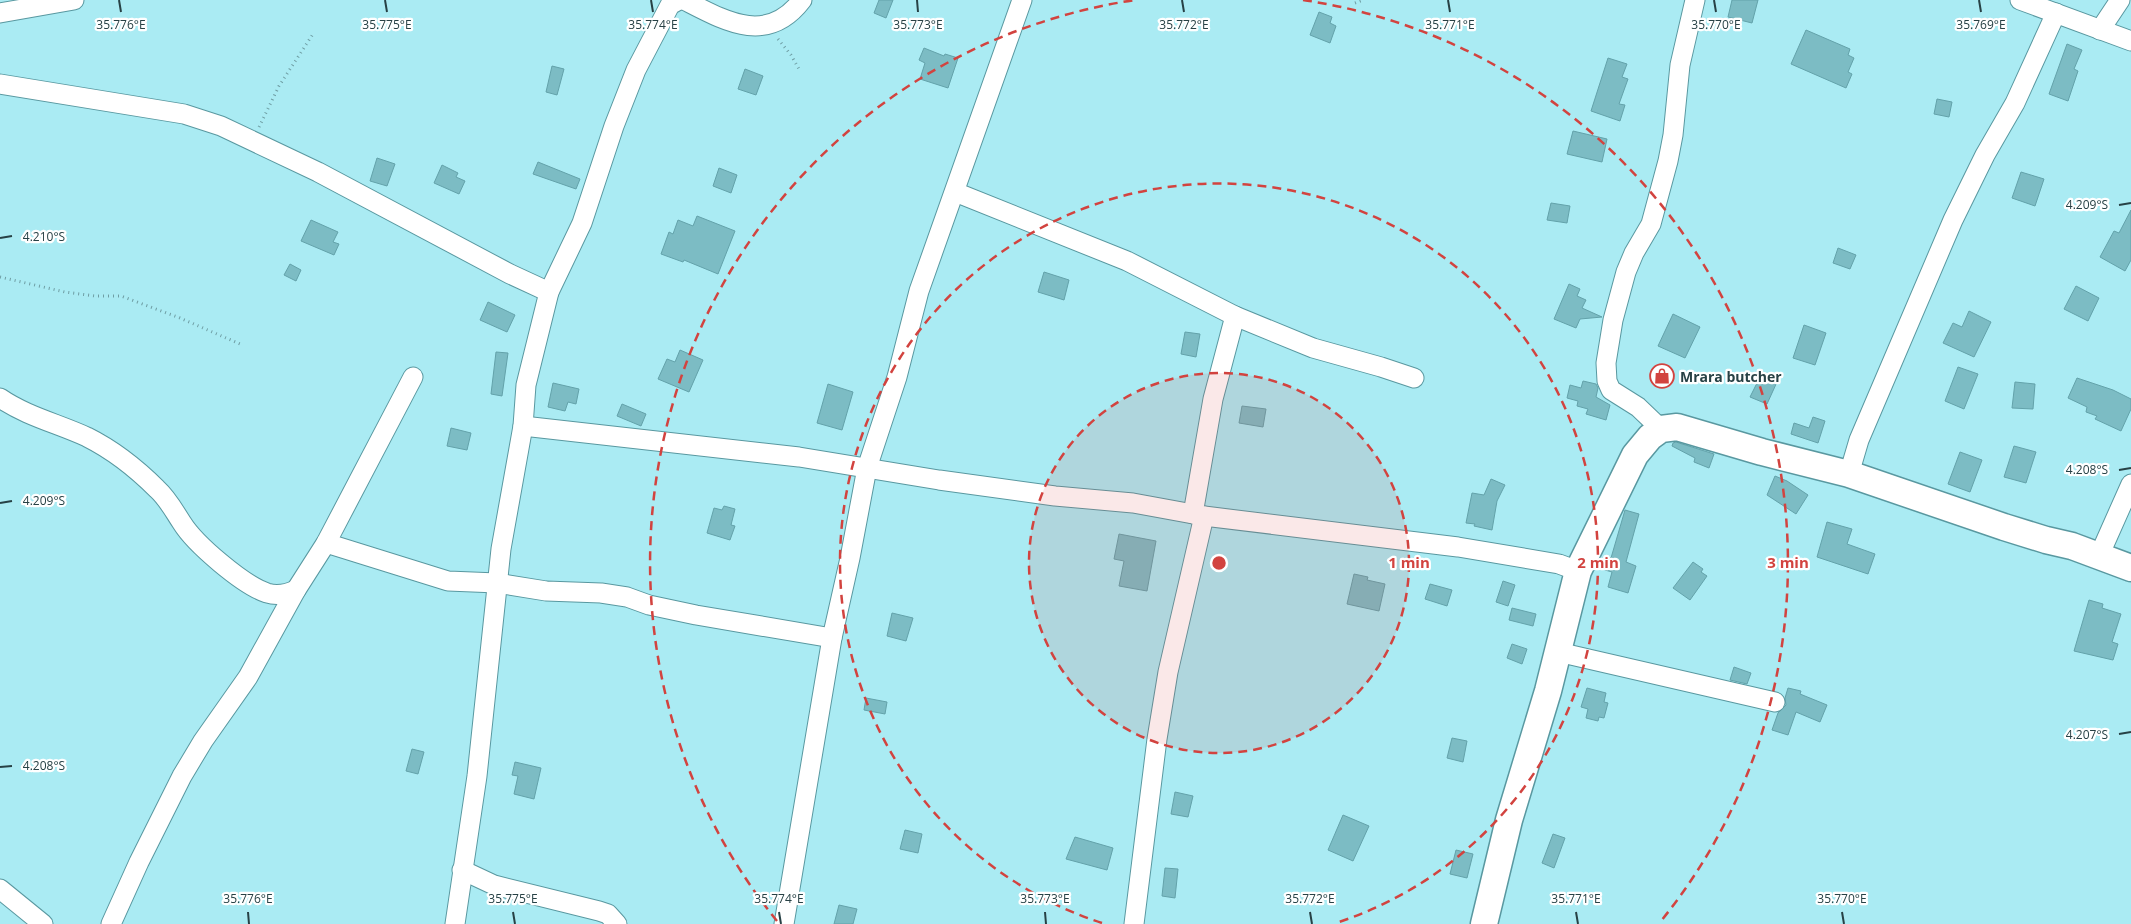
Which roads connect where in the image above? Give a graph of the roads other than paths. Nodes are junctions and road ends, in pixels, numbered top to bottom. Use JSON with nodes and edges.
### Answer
{"nodes":[{"id":1,"x":74,"y":0,"type":"edge"},
{"id":2,"x":679,"y":0,"type":"edge"},
{"id":3,"x":684,"y":0,"type":"edge"},
{"id":4,"x":802,"y":0,"type":"edge"},
{"id":5,"x":1022,"y":0,"type":"edge"},
{"id":6,"x":1695,"y":0,"type":"edge"},
{"id":7,"x":2020,"y":0,"type":"edge"},
{"id":8,"x":2120,"y":0,"type":"edge"},
{"id":9,"x":2056,"y":13,"type":"junction"},
{"id":10,"x":0,"y":14,"type":"edge"},
{"id":11,"x":2100,"y":30,"type":"junction"},
{"id":12,"x":2131,"y":41,"type":"edge"},
{"id":13,"x":0,"y":84,"type":"edge"},
{"id":14,"x":954,"y":192,"type":"junction"},
{"id":15,"x":549,"y":292,"type":"junction"},
{"id":16,"x":1235,"y":316,"type":"junction"},
{"id":17,"x":413,"y":377,"type":"dead end"},
{"id":18,"x":1414,"y":378,"type":"dead end"},
{"id":19,"x":0,"y":398,"type":"edge"},
{"id":20,"x":523,"y":426,"type":"junction"},
{"id":21,"x":1661,"y":428,"type":"junction"},
{"id":22,"x":867,"y":468,"type":"junction"},
{"id":23,"x":1849,"y":474,"type":"junction"},
{"id":24,"x":2131,"y":484,"type":"edge"},
{"id":25,"x":1198,"y":515,"type":"junction"},
{"id":26,"x":326,"y":542,"type":"junction"},
{"id":27,"x":2098,"y":556,"type":"junction"},
{"id":28,"x":2131,"y":568,"type":"edge"},
{"id":29,"x":1578,"y":571,"type":"junction"},
{"id":30,"x":497,"y":583,"type":"junction"},
{"id":31,"x":296,"y":590,"type":"junction"},
{"id":32,"x":832,"y":638,"type":"junction"},
{"id":33,"x":1558,"y":652,"type":"junction"},
{"id":34,"x":1775,"y":702,"type":"dead end"},
{"id":35,"x":462,"y":870,"type":"junction"},
{"id":36,"x":0,"y":889,"type":"edge"},
{"id":37,"x":43,"y":924,"type":"edge"},
{"id":38,"x":111,"y":924,"type":"edge"},
{"id":39,"x":455,"y":924,"type":"edge"},
{"id":40,"x":616,"y":924,"type":"edge"},
{"id":41,"x":784,"y":924,"type":"edge"},
{"id":42,"x":1134,"y":924,"type":"edge"},
{"id":43,"x":1484,"y":924,"type":"edge"}],
"edges":[{"from":1,"to":10,"type":"street"},
{"from":2,"to":15,"type":"street"},
{"from":3,"to":4,"type":"street"},
{"from":5,"to":14,"type":"street"},
{"from":6,"to":21,"type":"street"},
{"from":7,"to":9,"type":"street"},
{"from":8,"to":11,"type":"street"},
{"from":9,"to":11,"type":"street"},
{"from":9,"to":23,"type":"street"},
{"from":11,"to":12,"type":"street"},
{"from":13,"to":15,"type":"street"},
{"from":14,"to":16,"type":"street"},
{"from":14,"to":22,"type":"street"},
{"from":15,"to":20,"type":"street"},
{"from":16,"to":18,"type":"street"},
{"from":16,"to":25,"type":"street"},
{"from":17,"to":26,"type":"street"},
{"from":19,"to":31,"type":"street"},
{"from":20,"to":22,"type":"street"},
{"from":20,"to":30,"type":"street"},
{"from":21,"to":23,"type":"street"},
{"from":21,"to":29,"type":"street"},
{"from":22,"to":25,"type":"street"},
{"from":22,"to":32,"type":"street"},
{"from":23,"to":27,"type":"street"},
{"from":24,"to":27,"type":"street"},
{"from":25,"to":29,"type":"street"},
{"from":25,"to":42,"type":"street"},
{"from":26,"to":30,"type":"street"},
{"from":26,"to":31,"type":"street"},
{"from":27,"to":28,"type":"street"},
{"from":29,"to":33,"type":"street"},
{"from":30,"to":32,"type":"street"},
{"from":30,"to":35,"type":"street"},
{"from":31,"to":38,"type":"street"},
{"from":32,"to":41,"type":"street"},
{"from":33,"to":34,"type":"street"},
{"from":33,"to":43,"type":"street"},
{"from":35,"to":39,"type":"street"},
{"from":35,"to":40,"type":"street"},
{"from":36,"to":37,"type":"street"}]}
